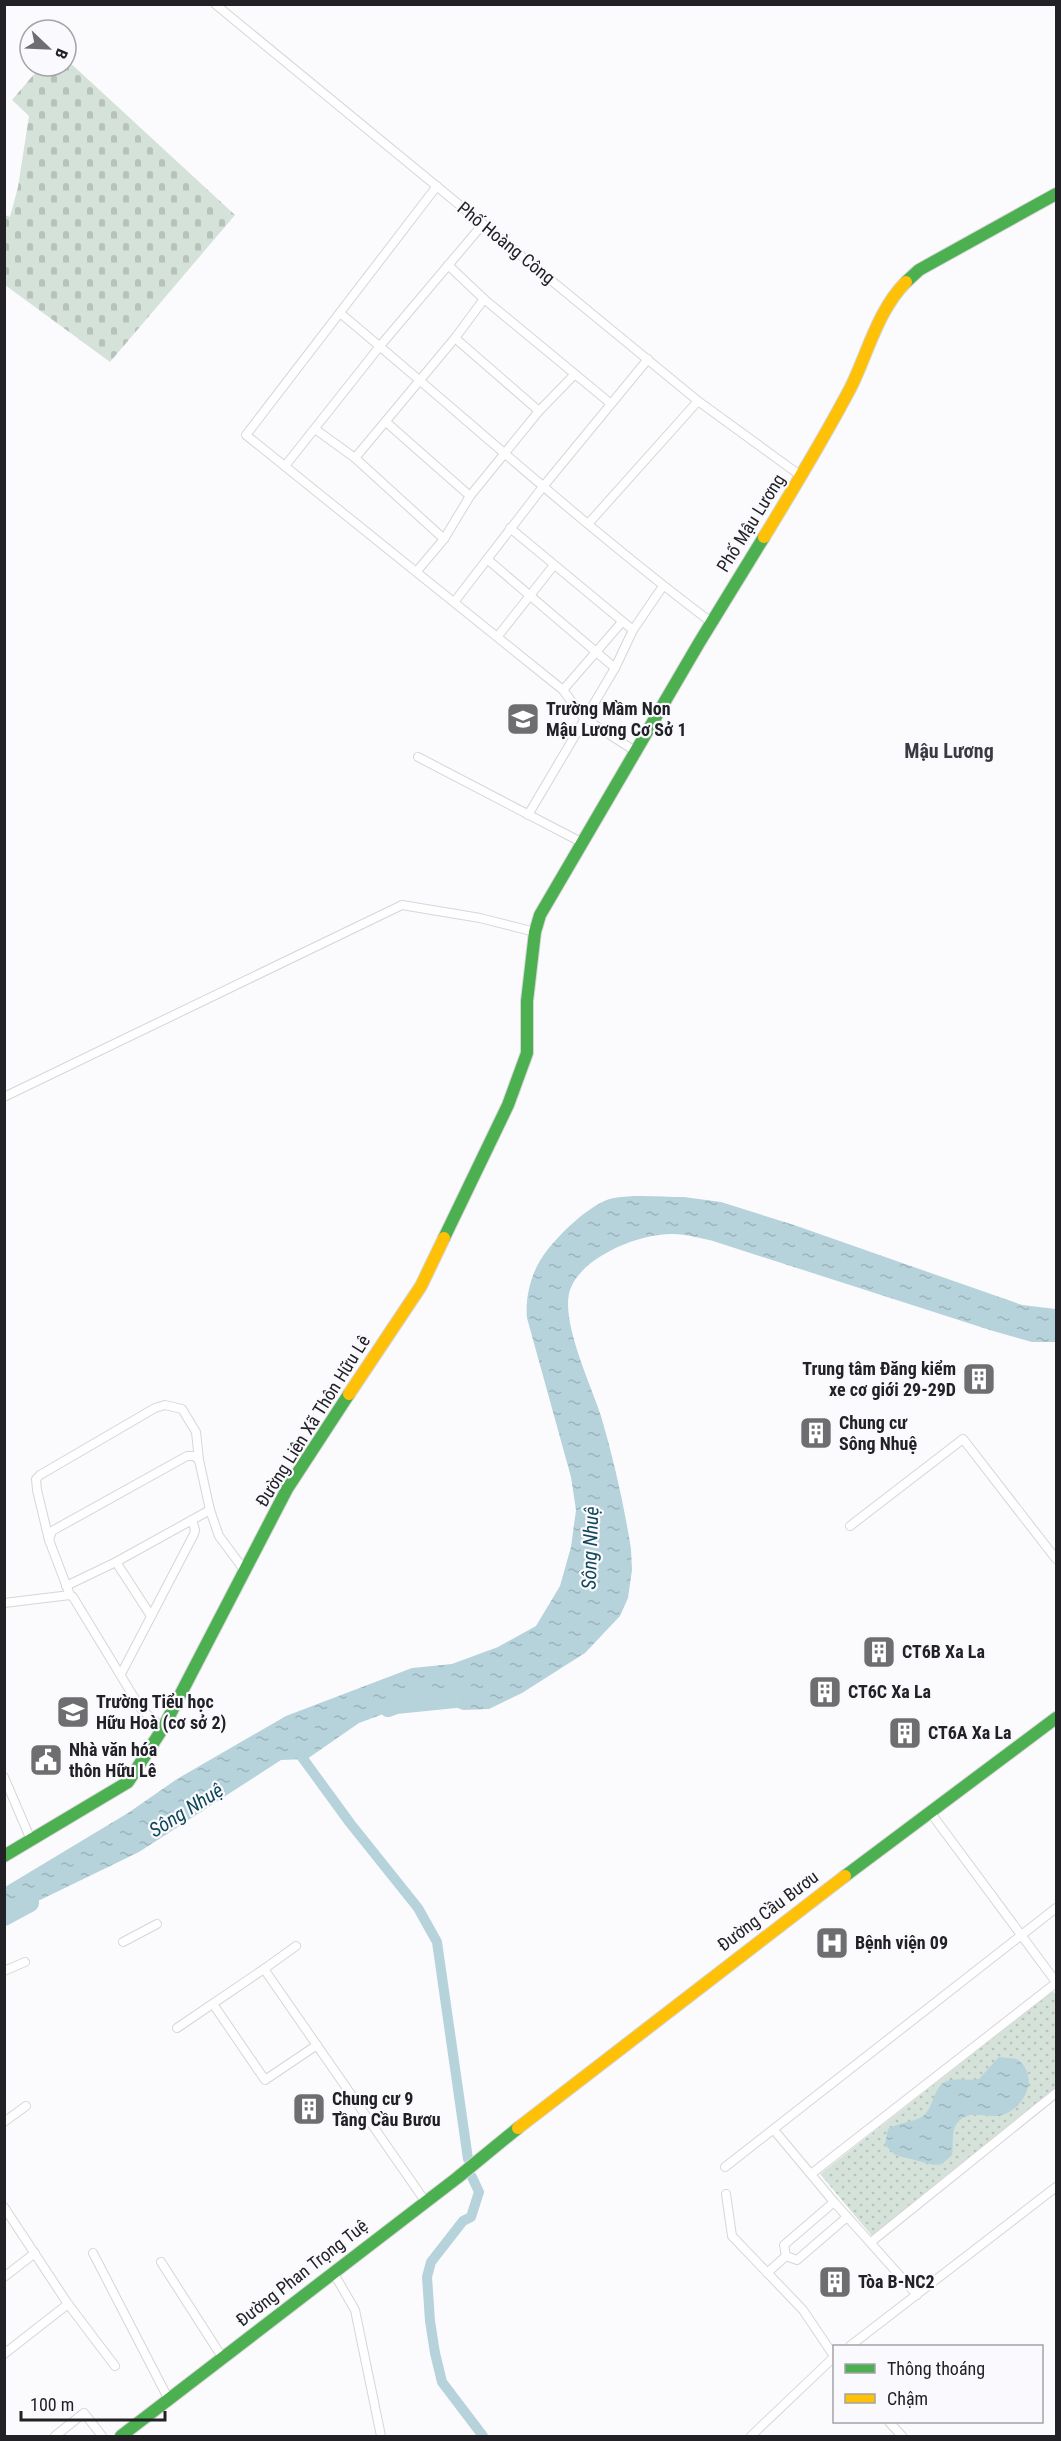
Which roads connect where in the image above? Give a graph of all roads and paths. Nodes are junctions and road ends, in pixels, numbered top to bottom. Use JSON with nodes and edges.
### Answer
{"nodes":[{"id":1,"x":215,"y":4,"type":"edge"},
{"id":2,"x":437,"y":186,"type":"junction"},
{"id":3,"x":1056,"y":194,"type":"edge"},
{"id":4,"x":483,"y":224,"type":"junction"},
{"id":5,"x":448,"y":265,"type":"junction"},
{"id":6,"x":484,"y":299,"type":"junction"},
{"id":7,"x":340,"y":313,"type":"junction"},
{"id":8,"x":455,"y":338,"type":"junction"},
{"id":9,"x":380,"y":346,"type":"junction"},
{"id":10,"x":648,"y":359,"type":"junction"},
{"id":11,"x":575,"y":374,"type":"junction"},
{"id":12,"x":421,"y":380,"type":"junction"},
{"id":13,"x":698,"y":401,"type":"junction"},
{"id":14,"x":610,"y":404,"type":"junction"},
{"id":15,"x":539,"y":411,"type":"junction"},
{"id":16,"x":386,"y":422,"type":"junction"},
{"id":17,"x":315,"y":429,"type":"junction"},
{"id":18,"x":506,"y":453,"type":"junction"},
{"id":19,"x":355,"y":458,"type":"junction"},
{"id":20,"x":285,"y":466,"type":"junction"},
{"id":21,"x":801,"y":476,"type":"junction"},
{"id":22,"x":542,"y":488,"type":"junction"},
{"id":23,"x":470,"y":496,"type":"junction"},
{"id":24,"x":588,"y":524,"type":"junction"},
{"id":25,"x":510,"y":528,"type":"junction"},
{"id":26,"x":444,"y":538,"type":"junction"},
{"id":27,"x":487,"y":559,"type":"junction"},
{"id":28,"x":554,"y":565,"type":"junction"},
{"id":29,"x":417,"y":571,"type":"junction"},
{"id":30,"x":663,"y":586,"type":"junction"},
{"id":31,"x":528,"y":595,"type":"junction"},
{"id":32,"x":455,"y":601,"type":"junction"},
{"id":33,"x":622,"y":622,"type":"junction"},
{"id":34,"x":711,"y":622,"type":"junction"},
{"id":35,"x":633,"y":630,"type":"junction"},
{"id":36,"x":498,"y":636,"type":"junction"},
{"id":37,"x":595,"y":651,"type":"junction"},
{"id":38,"x":615,"y":668,"type":"junction"},
{"id":39,"x":563,"y":690,"type":"junction"},
{"id":40,"x":584,"y":718,"type":"junction"},
{"id":41,"x":635,"y":751,"type":"junction"},
{"id":42,"x":418,"y":757,"type":"dead end"},
{"id":43,"x":528,"y":815,"type":"junction"},
{"id":44,"x":581,"y":842,"type":"junction"},
{"id":45,"x":535,"y":932,"type":"junction"},
{"id":46,"x":4,"y":1097,"type":"edge"},
{"id":47,"x":199,"y":1460,"type":"junction"},
{"id":48,"x":210,"y":1509,"type":"junction"},
{"id":49,"x":192,"y":1520,"type":"junction"},
{"id":50,"x":850,"y":1526,"type":"dead end"},
{"id":51,"x":49,"y":1540,"type":"junction"},
{"id":52,"x":1056,"y":1558,"type":"edge"},
{"id":53,"x":116,"y":1562,"type":"junction"},
{"id":54,"x":245,"y":1571,"type":"junction"},
{"id":55,"x":68,"y":1590,"type":"junction"},
{"id":56,"x":4,"y":1603,"type":"edge"},
{"id":57,"x":151,"y":1616,"type":"junction"},
{"id":58,"x":121,"y":1674,"type":"junction"},
{"id":59,"x":1056,"y":1718,"type":"edge"},
{"id":60,"x":163,"y":1728,"type":"junction"},
{"id":61,"x":4,"y":1777,"type":"edge"},
{"id":62,"x":930,"y":1812,"type":"junction"},
{"id":63,"x":31,"y":1840,"type":"junction"},
{"id":64,"x":4,"y":1856,"type":"edge"},
{"id":65,"x":1056,"y":1908,"type":"edge"},
{"id":66,"x":157,"y":1924,"type":"dead end"},
{"id":67,"x":1022,"y":1935,"type":"junction"},
{"id":68,"x":123,"y":1942,"type":"dead end"},
{"id":69,"x":296,"y":1946,"type":"dead end"},
{"id":70,"x":25,"y":1962,"type":"dead end"},
{"id":71,"x":264,"y":1969,"type":"junction"},
{"id":72,"x":4,"y":1971,"type":"edge"},
{"id":73,"x":1056,"y":1982,"type":"edge"},
{"id":74,"x":213,"y":2004,"type":"junction"},
{"id":75,"x":177,"y":2028,"type":"dead end"},
{"id":76,"x":317,"y":2045,"type":"junction"},
{"id":77,"x":1056,"y":2093,"type":"edge"},
{"id":78,"x":26,"y":2106,"type":"dead end"},
{"id":79,"x":4,"y":2122,"type":"edge"},
{"id":80,"x":774,"y":2130,"type":"junction"},
{"id":81,"x":506,"y":2138,"type":"joint"},
{"id":82,"x":725,"y":2167,"type":"dead end"},
{"id":83,"x":810,"y":2174,"type":"junction"},
{"id":84,"x":1056,"y":2187,"type":"edge"},
{"id":85,"x":726,"y":2194,"type":"dead end"},
{"id":86,"x":425,"y":2201,"type":"junction"},
{"id":87,"x":834,"y":2202,"type":"junction"},
{"id":88,"x":4,"y":2207,"type":"edge"},
{"id":89,"x":847,"y":2217,"type":"junction"},
{"id":90,"x":871,"y":2242,"type":"junction"},
{"id":91,"x":35,"y":2253,"type":"junction"},
{"id":92,"x":93,"y":2253,"type":"dead end"},
{"id":93,"x":786,"y":2256,"type":"junction"},
{"id":94,"x":161,"y":2262,"type":"dead end"},
{"id":95,"x":333,"y":2272,"type":"junction"},
{"id":96,"x":767,"y":2273,"type":"junction"},
{"id":97,"x":4,"y":2277,"type":"edge"},
{"id":98,"x":917,"y":2295,"type":"junction"},
{"id":99,"x":68,"y":2304,"type":"junction"},
{"id":100,"x":851,"y":2345,"type":"edge"},
{"id":101,"x":4,"y":2354,"type":"edge"},
{"id":102,"x":833,"y":2355,"type":"edge"},
{"id":103,"x":222,"y":2357,"type":"junction"},
{"id":104,"x":833,"y":2358,"type":"edge"},
{"id":105,"x":115,"y":2366,"type":"dead end"},
{"id":106,"x":169,"y":2400,"type":"junction"},
{"id":107,"x":891,"y":2423,"type":"edge"},
{"id":108,"x":55,"y":2436,"type":"edge"},
{"id":109,"x":102,"y":2436,"type":"edge"},
{"id":110,"x":121,"y":2436,"type":"edge"},
{"id":111,"x":381,"y":2436,"type":"edge"},
{"id":112,"x":751,"y":2436,"type":"edge"},
{"id":113,"x":902,"y":2436,"type":"edge"}],
"edges":[{"from":1,"to":2,"type":"street","name":"Phố Hoàng Công"},
{"from":2,"to":4,"type":"street","name":"Phố Hoàng Công"},
{"from":2,"to":7,"type":"street"},
{"from":3,"to":21,"type":"street","name":"Phố Mậu Lương"},
{"from":4,"to":5,"type":"street"},
{"from":4,"to":10,"type":"street","name":"Phố Hoàng Công"},
{"from":5,"to":6,"type":"street"},
{"from":5,"to":9,"type":"street"},
{"from":6,"to":8,"type":"street"},
{"from":6,"to":11,"type":"street"},
{"from":7,"to":9,"type":"street"},
{"from":7,"to":20,"type":"street"},
{"from":8,"to":12,"type":"street"},
{"from":8,"to":15,"type":"street"},
{"from":9,"to":12,"type":"street"},
{"from":9,"to":17,"type":"street"},
{"from":10,"to":13,"type":"street","name":"Phố Hoàng Công"},
{"from":10,"to":14,"type":"street"},
{"from":11,"to":14,"type":"street"},
{"from":11,"to":15,"type":"street"},
{"from":12,"to":16,"type":"street"},
{"from":12,"to":18,"type":"street"},
{"from":13,"to":21,"type":"street","name":"Phố Hoàng Công"},
{"from":13,"to":24,"type":"street"},
{"from":14,"to":22,"type":"street"},
{"from":15,"to":18,"type":"street"},
{"from":16,"to":19,"type":"street"},
{"from":16,"to":23,"type":"street"},
{"from":17,"to":19,"type":"street"},
{"from":17,"to":20,"type":"street"},
{"from":18,"to":22,"type":"street"},
{"from":18,"to":23,"type":"street"},
{"from":19,"to":26,"type":"street"},
{"from":20,"to":29,"type":"street"},
{"from":21,"to":34,"type":"street","name":"Phố Mậu Lương"},
{"from":22,"to":24,"type":"street"},
{"from":22,"to":25,"type":"street"},
{"from":23,"to":26,"type":"street"},
{"from":24,"to":30,"type":"street"},
{"from":25,"to":27,"type":"street"},
{"from":25,"to":28,"type":"street"},
{"from":26,"to":29,"type":"street"},
{"from":27,"to":31,"type":"street"},
{"from":27,"to":32,"type":"street"},
{"from":28,"to":31,"type":"street"},
{"from":28,"to":33,"type":"street"},
{"from":29,"to":32,"type":"street"},
{"from":30,"to":34,"type":"street"},
{"from":30,"to":35,"type":"street"},
{"from":31,"to":36,"type":"street"},
{"from":31,"to":37,"type":"street"},
{"from":32,"to":36,"type":"street"},
{"from":33,"to":35,"type":"street"},
{"from":33,"to":37,"type":"street"},
{"from":34,"to":41,"type":"street","name":"Phố Mậu Lương"},
{"from":35,"to":38,"type":"street"},
{"from":36,"to":39,"type":"street"},
{"from":37,"to":38,"type":"street"},
{"from":37,"to":39,"type":"street"},
{"from":38,"to":40,"type":"street"},
{"from":39,"to":40,"type":"street"},
{"from":40,"to":41,"type":"street"},
{"from":40,"to":43,"type":"street"},
{"from":41,"to":44,"type":"street","name":"Phố Mậu Lương"},
{"from":42,"to":43,"type":"street"},
{"from":43,"to":44,"type":"street"},
{"from":44,"to":45,"type":"street","name":"Phố Mậu Lương"},
{"from":45,"to":46,"type":"street"},
{"from":45,"to":54,"type":"street","name":"Đường Liên Xã Thôn Hữu Lê"},
{"from":47,"to":48,"type":"street"},
{"from":47,"to":51,"type":"street"},
{"from":47,"to":51,"type":"street"},
{"from":48,"to":49,"type":"street"},
{"from":48,"to":54,"type":"street"},
{"from":49,"to":53,"type":"street"},
{"from":49,"to":57,"type":"street"},
{"from":50,"to":52,"type":"street"},
{"from":51,"to":55,"type":"street"},
{"from":53,"to":55,"type":"street"},
{"from":53,"to":57,"type":"street"},
{"from":54,"to":60,"type":"street","name":"Đường Liên Xã Thôn Hữu Lê"},
{"from":55,"to":56,"type":"street"},
{"from":55,"to":58,"type":"street"},
{"from":57,"to":58,"type":"street"},
{"from":58,"to":60,"type":"street"},
{"from":59,"to":62,"type":"street","name":"Đường Cầu Bươu"},
{"from":60,"to":63,"type":"street","name":"Đường Liên Xã Thôn Hữu Lê"},
{"from":61,"to":63,"type":"street"},
{"from":62,"to":67,"type":"street"},
{"from":62,"to":81,"type":"street","name":"Đường Cầu Bươu"},
{"from":63,"to":64,"type":"street","name":"Đường Liên Xã Thôn Hữu Lê"},
{"from":65,"to":67,"type":"street"},
{"from":66,"to":68,"type":"street"},
{"from":67,"to":73,"type":"street"},
{"from":67,"to":80,"type":"street"},
{"from":69,"to":71,"type":"street"},
{"from":70,"to":72,"type":"street"},
{"from":71,"to":74,"type":"street"},
{"from":71,"to":76,"type":"street"},
{"from":73,"to":83,"type":"street"},
{"from":74,"to":75,"type":"street"},
{"from":74,"to":76,"type":"street"},
{"from":76,"to":86,"type":"street"},
{"from":77,"to":90,"type":"street"},
{"from":78,"to":79,"type":"street"},
{"from":80,"to":82,"type":"street"},
{"from":80,"to":83,"type":"street"},
{"from":81,"to":86,"type":"street","name":"Đường Phan Trọng Tuệ"},
{"from":83,"to":87,"type":"street"},
{"from":84,"to":98,"type":"street"},
{"from":85,"to":96,"type":"street"},
{"from":86,"to":95,"type":"street","name":"Đường Phan Trọng Tuệ"},
{"from":87,"to":89,"type":"street"},
{"from":87,"to":93,"type":"street"},
{"from":88,"to":91,"type":"street"},
{"from":89,"to":90,"type":"street"},
{"from":89,"to":93,"type":"street"},
{"from":90,"to":98,"type":"street"},
{"from":91,"to":97,"type":"street"},
{"from":91,"to":99,"type":"street"},
{"from":92,"to":106,"type":"street"},
{"from":93,"to":96,"type":"street"},
{"from":94,"to":103,"type":"street"},
{"from":95,"to":103,"type":"street","name":"Đường Phan Trọng Tuệ"},
{"from":95,"to":111,"type":"street"},
{"from":96,"to":102,"type":"street"},
{"from":98,"to":100,"type":"street"},
{"from":99,"to":101,"type":"street"},
{"from":99,"to":105,"type":"street"},
{"from":103,"to":106,"type":"street","name":"Đường Phan Trọng Tuệ"},
{"from":104,"to":112,"type":"street"},
{"from":106,"to":110,"type":"street","name":"Đường Phan Trọng Tuệ"},
{"from":107,"to":113,"type":"street"},
{"from":108,"to":109,"type":"street"}]}
